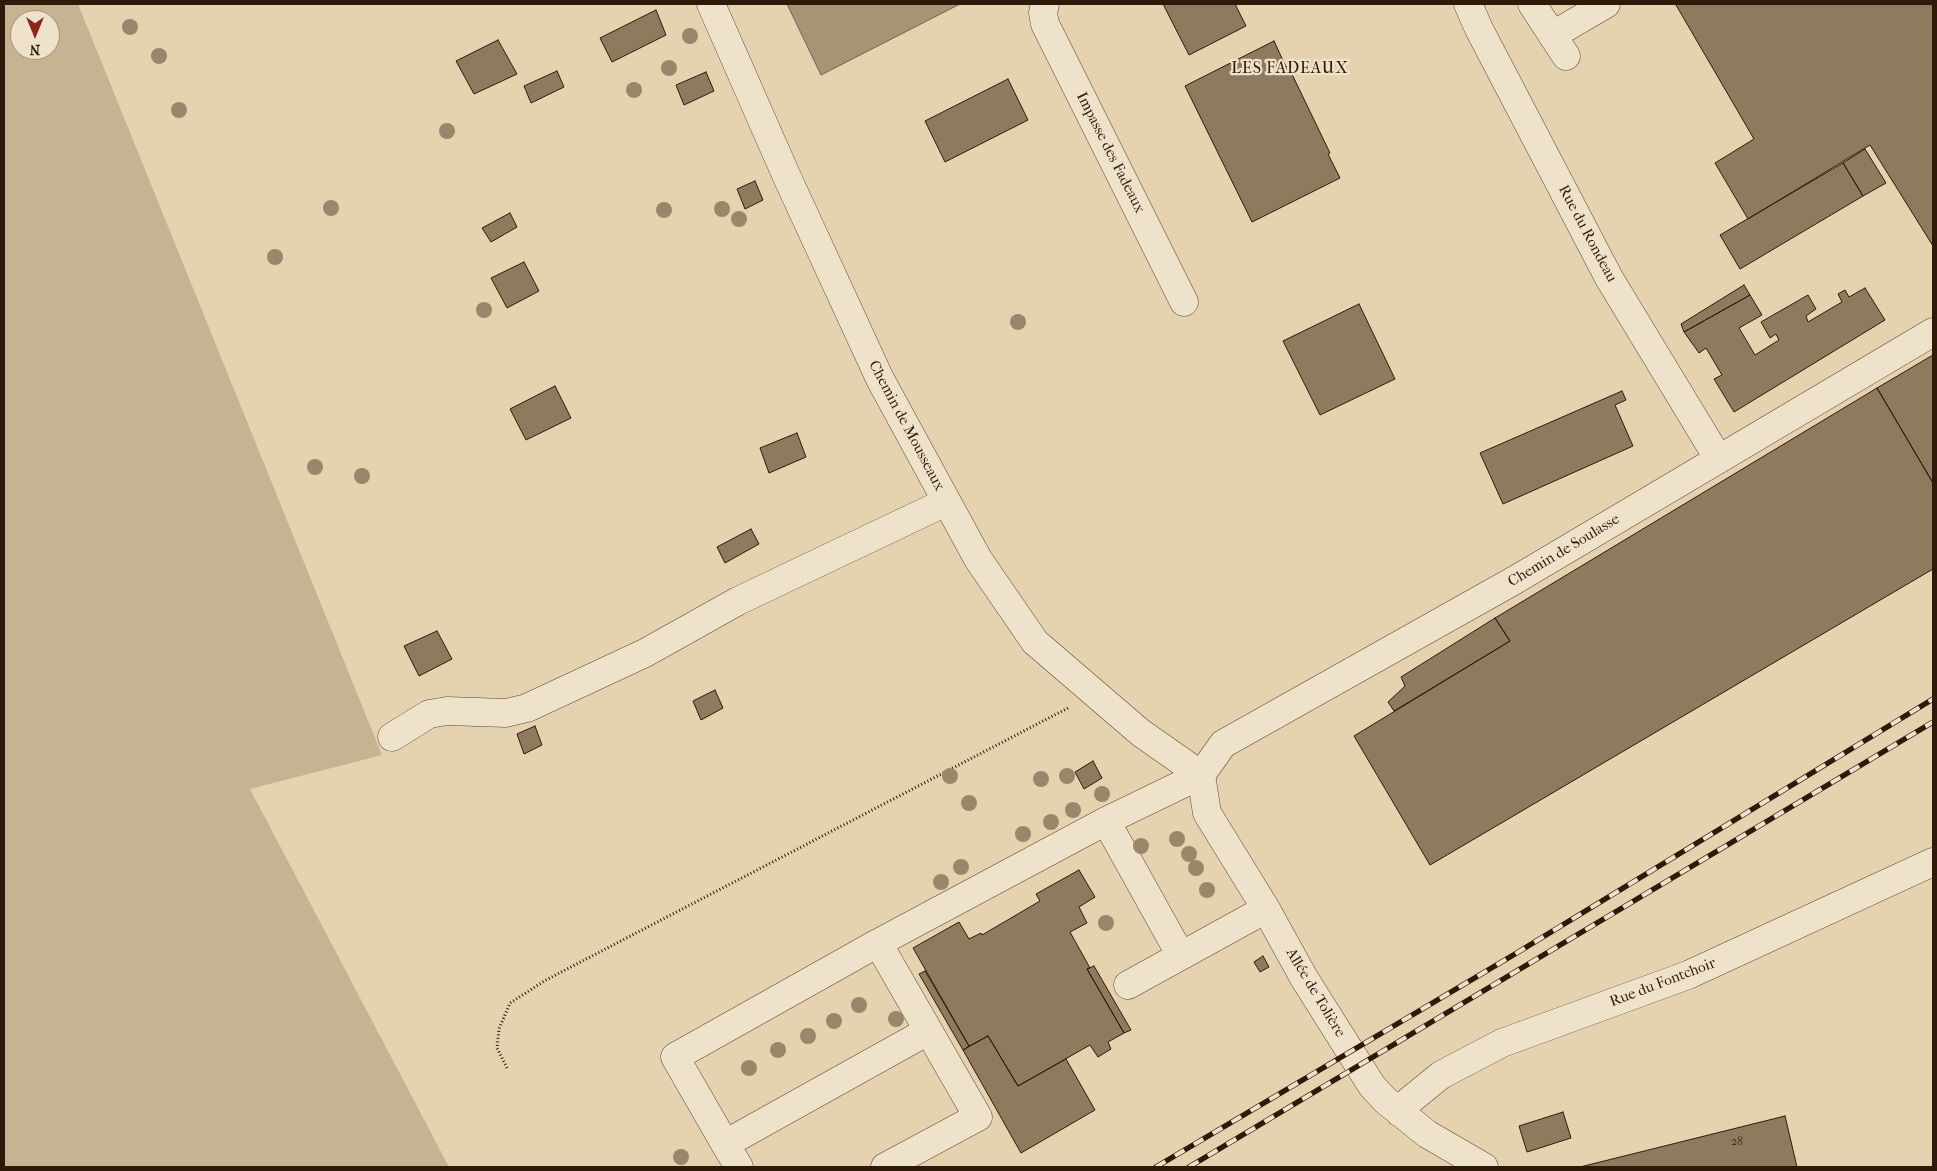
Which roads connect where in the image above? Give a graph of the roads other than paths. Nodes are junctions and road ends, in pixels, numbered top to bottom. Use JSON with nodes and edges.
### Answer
{"nodes":[{"id":1,"x":711,"y":4,"type":"edge"},
{"id":2,"x":1045,"y":4,"type":"edge"},
{"id":3,"x":1468,"y":4,"type":"edge"},
{"id":4,"x":1532,"y":4,"type":"edge"},
{"id":5,"x":1606,"y":4,"type":"edge"},
{"id":6,"x":1184,"y":302,"type":"dead end"},
{"id":7,"x":1933,"y":332,"type":"edge"},
{"id":8,"x":1718,"y":458,"type":"junction"},
{"id":9,"x":946,"y":502,"type":"junction"},
{"id":10,"x":392,"y":737,"type":"dead end"},
{"id":11,"x":1201,"y":775,"type":"junction"},
{"id":12,"x":1106,"y":821,"type":"junction"},
{"id":13,"x":1933,"y":862,"type":"edge"},
{"id":14,"x":1266,"y":909,"type":"junction"},
{"id":15,"x":878,"y":943,"type":"junction"},
{"id":16,"x":1181,"y":956,"type":"junction"},
{"id":17,"x":1128,"y":985,"type":"dead end"},
{"id":18,"x":928,"y":1031,"type":"junction"},
{"id":19,"x":1400,"y":1112,"type":"junction"},
{"id":20,"x":725,"y":1144,"type":"junction"},
{"id":21,"x":739,"y":1167,"type":"edge"},
{"id":22,"x":885,"y":1167,"type":"edge"},
{"id":23,"x":1484,"y":1167,"type":"edge"}],
"edges":[{"from":1,"to":9,"type":"street","name":"Chemin de Mousseaux"},
{"from":2,"to":6,"type":"street","name":"Impasse des Fadeaux"},
{"from":3,"to":8,"type":"street","name":"Rue du Rondeau"},
{"from":4,"to":5,"type":"street"},
{"from":7,"to":8,"type":"street","name":"Chemin de Soulasse"},
{"from":8,"to":11,"type":"street","name":"Chemin de Soulasse"},
{"from":9,"to":10,"type":"street"},
{"from":9,"to":11,"type":"street","name":"Chemin de Mousseaux"},
{"from":11,"to":12,"type":"street"},
{"from":11,"to":14,"type":"street","name":"Allée de Tolière"},
{"from":12,"to":15,"type":"street"},
{"from":12,"to":16,"type":"street"},
{"from":13,"to":19,"type":"street","name":"Rue du Fontchoir"},
{"from":14,"to":16,"type":"street"},
{"from":14,"to":19,"type":"street","name":"Allée de Tolière"},
{"from":15,"to":18,"type":"street"},
{"from":15,"to":20,"type":"street"},
{"from":16,"to":17,"type":"street"},
{"from":18,"to":20,"type":"street"},
{"from":18,"to":22,"type":"street"},
{"from":19,"to":23,"type":"street","name":"Allée de Tolière"},
{"from":20,"to":21,"type":"street"}]}
